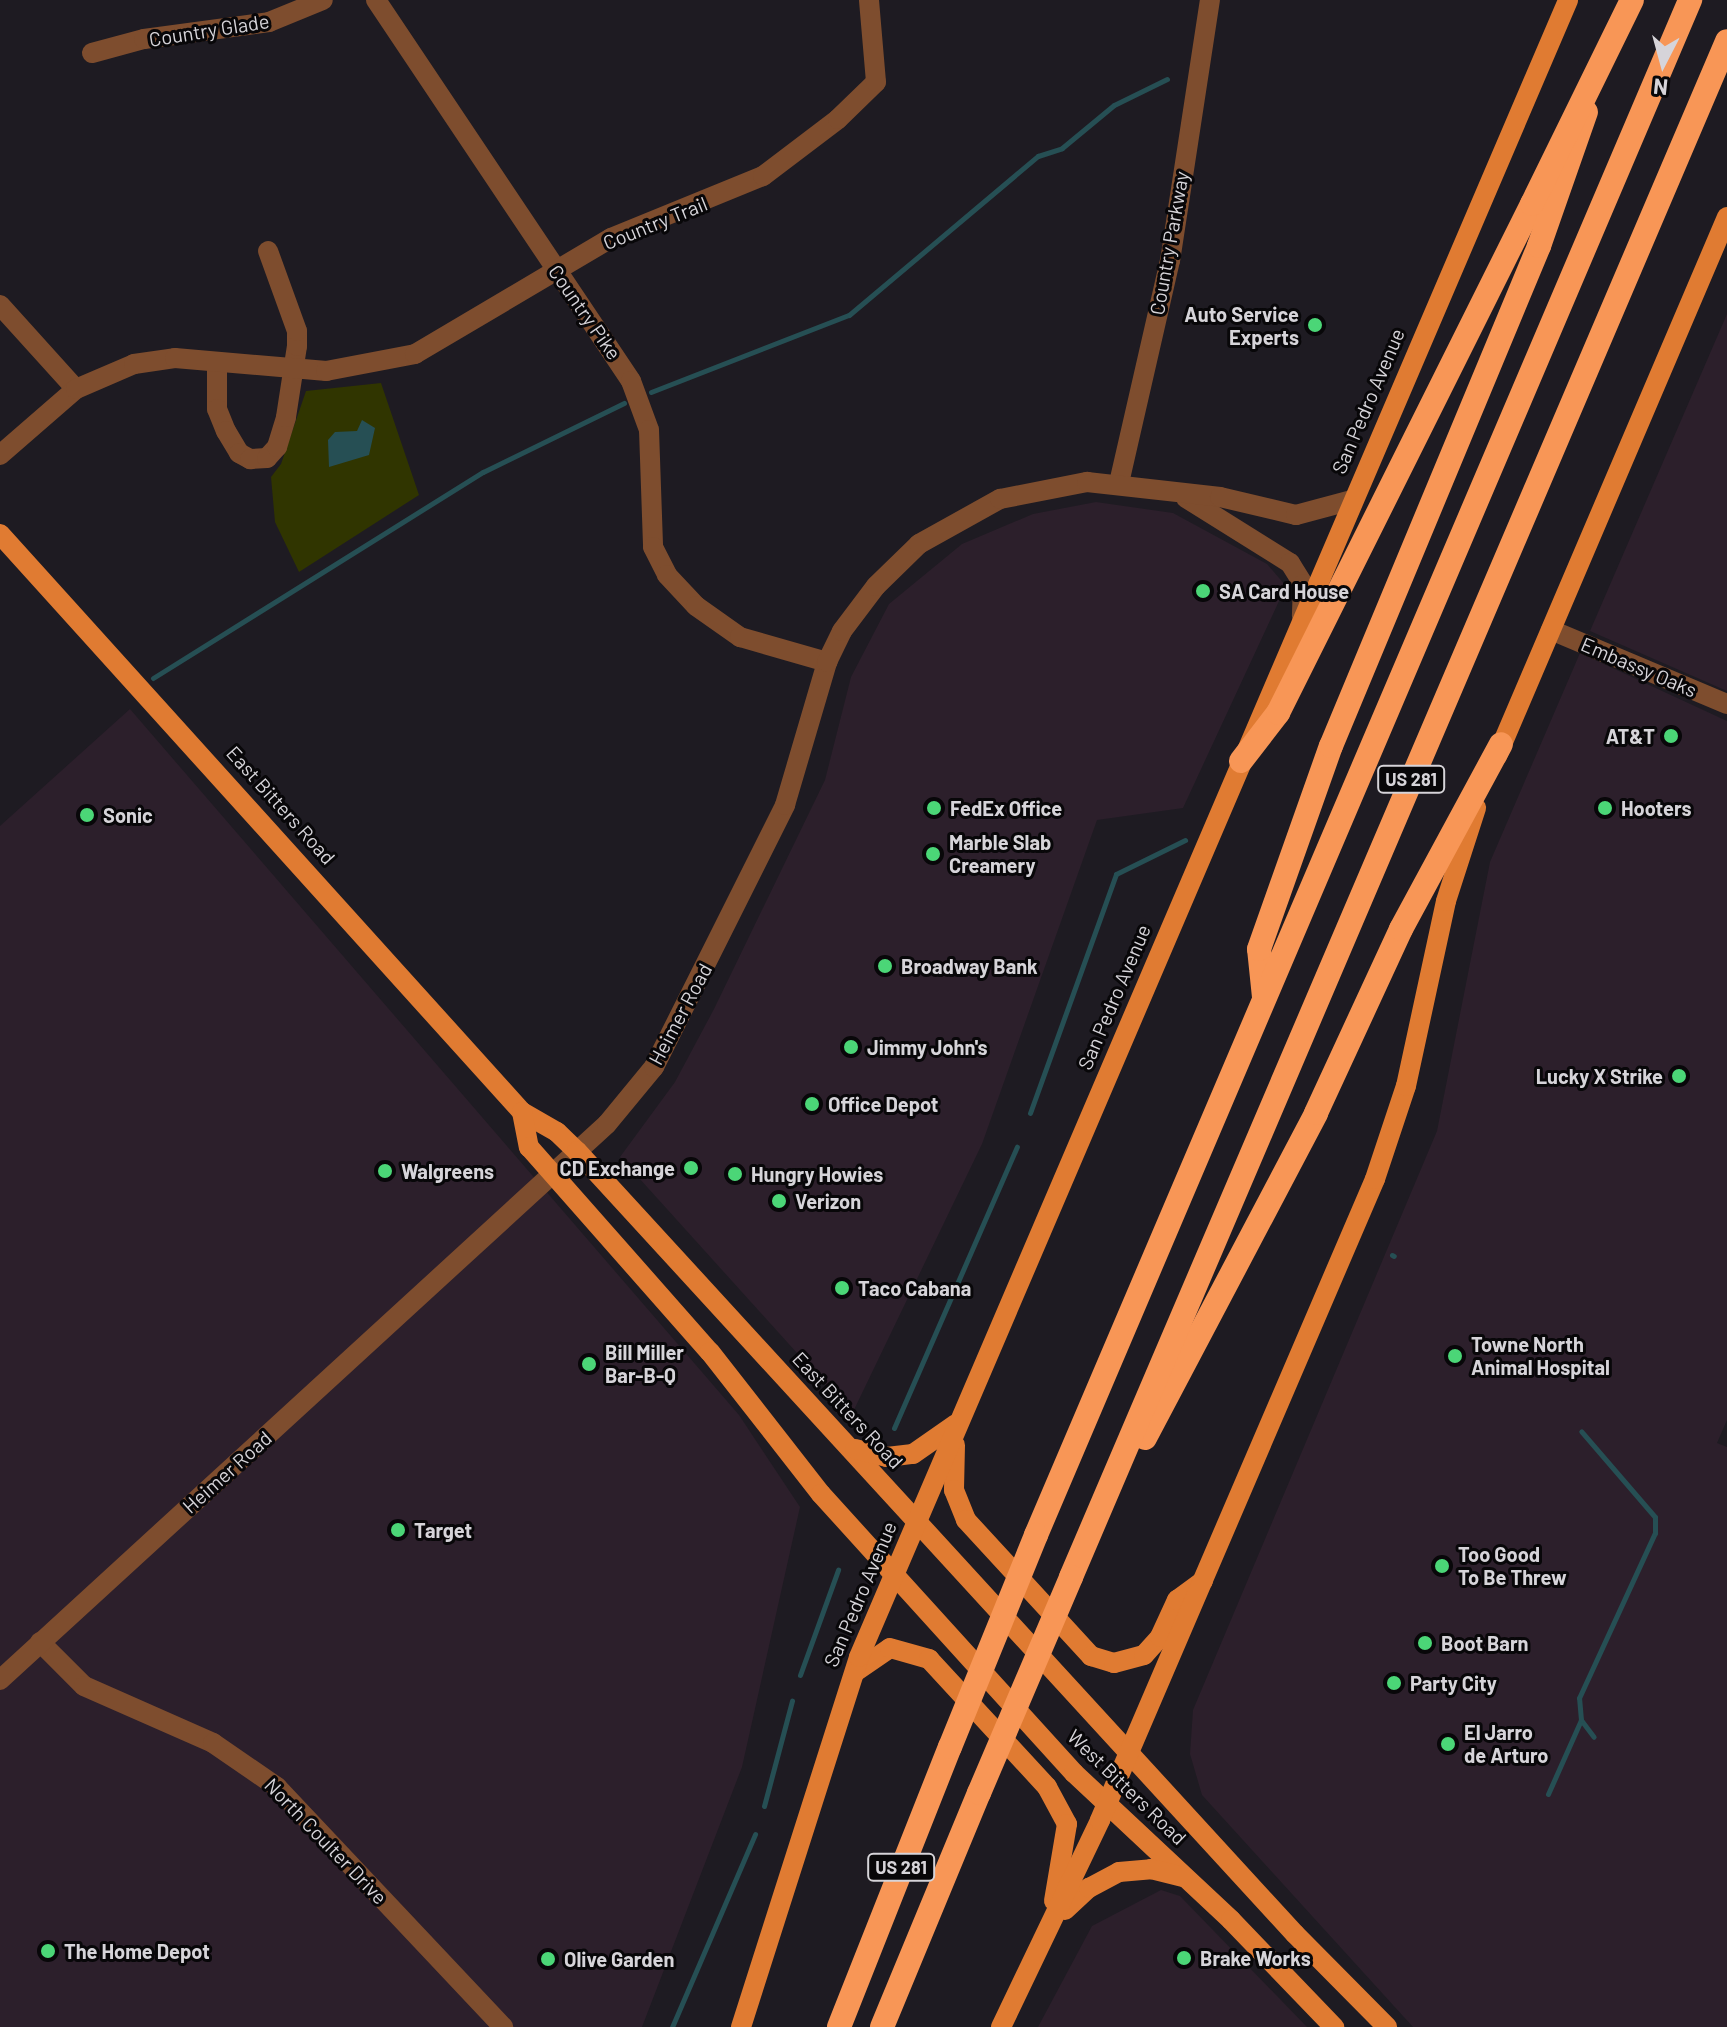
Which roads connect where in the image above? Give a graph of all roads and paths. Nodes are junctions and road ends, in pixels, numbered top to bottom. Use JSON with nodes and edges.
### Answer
{"nodes":[{"id":1,"x":323,"y":0,"type":"edge"},
{"id":2,"x":376,"y":0,"type":"edge"},
{"id":3,"x":869,"y":0,"type":"edge"},
{"id":4,"x":1210,"y":0,"type":"edge"},
{"id":5,"x":1568,"y":0,"type":"edge"},
{"id":6,"x":1623,"y":0,"type":"edge"},
{"id":7,"x":1632,"y":0,"type":"edge"},
{"id":8,"x":1690,"y":0,"type":"edge"},
{"id":9,"x":1727,"y":41,"type":"edge"},
{"id":10,"x":92,"y":53,"type":"dead end"},
{"id":11,"x":1727,"y":217,"type":"edge"},
{"id":12,"x":268,"y":251,"type":"dead end"},
{"id":13,"x":557,"y":271,"type":"junction"},
{"id":14,"x":0,"y":305,"type":"edge"},
{"id":15,"x":217,"y":362,"type":"junction"},
{"id":16,"x":295,"y":370,"type":"junction"},
{"id":17,"x":76,"y":389,"type":"junction"},
{"id":18,"x":0,"y":455,"type":"edge"},
{"id":19,"x":1119,"y":483,"type":"junction"},
{"id":20,"x":1183,"y":496,"type":"junction"},
{"id":21,"x":1352,"y":500,"type":"junction"},
{"id":22,"x":0,"y":534,"type":"edge"},
{"id":23,"x":1302,"y":618,"type":"junction"},
{"id":24,"x":1551,"y":630,"type":"junction"},
{"id":25,"x":827,"y":662,"type":"junction"},
{"id":26,"x":1727,"y":704,"type":"edge"},
{"id":27,"x":1501,"y":744,"type":"junction"},
{"id":28,"x":1241,"y":761,"type":"junction"},
{"id":29,"x":1264,"y":999,"type":"junction"},
{"id":30,"x":522,"y":1112,"type":"junction"},
{"id":31,"x":577,"y":1151,"type":"junction"},
{"id":32,"x":553,"y":1174,"type":"junction"},
{"id":33,"x":959,"y":1422,"type":"junction"},
{"id":34,"x":854,"y":1449,"type":"junction"},
{"id":35,"x":1096,"y":1519,"type":"junction"},
{"id":36,"x":917,"y":1520,"type":"junction"},
{"id":37,"x":895,"y":1575,"type":"junction"},
{"id":38,"x":1203,"y":1581,"type":"junction"},
{"id":39,"x":40,"y":1642,"type":"junction"},
{"id":40,"x":853,"y":1674,"type":"junction"},
{"id":41,"x":0,"y":1680,"type":"edge"},
{"id":42,"x":1128,"y":1753,"type":"junction"},
{"id":43,"x":1107,"y":1803,"type":"junction"},
{"id":44,"x":1195,"y":1884,"type":"junction"},
{"id":45,"x":1046,"y":1940,"type":"junction"},
{"id":46,"x":854,"y":1988,"type":"junction"},
{"id":47,"x":503,"y":2027,"type":"edge"},
{"id":48,"x":741,"y":2027,"type":"edge"},
{"id":49,"x":830,"y":2027,"type":"edge"},
{"id":50,"x":839,"y":2027,"type":"edge"},
{"id":51,"x":882,"y":2027,"type":"edge"},
{"id":52,"x":1001,"y":2027,"type":"edge"},
{"id":53,"x":1334,"y":2027,"type":"edge"},
{"id":54,"x":1387,"y":2027,"type":"edge"}],
"edges":[{"from":1,"to":10,"type":"street","name":"Country Glade"},
{"from":2,"to":13,"type":"street","name":"Country Pike"},
{"from":3,"to":13,"type":"street","name":"Country Trail"},
{"from":4,"to":19,"type":"street","name":"Country Parkway"},
{"from":5,"to":21,"type":"main road","name":"San Pedro Avenue"},
{"from":6,"to":29,"type":"highway"},
{"from":7,"to":28,"type":"highway","bridge":true},
{"from":8,"to":29,"type":"highway","number":"US 281"},
{"from":9,"to":35,"type":"highway","number":"US 281"},
{"from":11,"to":24,"type":"main road"},
{"from":12,"to":16,"type":"street"},
{"from":13,"to":16,"type":"street","name":"Country Trail"},
{"from":13,"to":25,"type":"street","name":"Country Pike"},
{"from":14,"to":17,"type":"street"},
{"from":15,"to":16,"type":"street","name":"Country Trail"},
{"from":15,"to":16,"type":"street"},
{"from":15,"to":17,"type":"street","name":"Country Trail"},
{"from":17,"to":18,"type":"street","name":"Country Trail"},
{"from":19,"to":20,"type":"street","name":"Heimer Road"},
{"from":19,"to":25,"type":"street","name":"Heimer Road"},
{"from":20,"to":21,"type":"street","name":"Heimer Road"},
{"from":20,"to":23,"type":"street","name":"Heimer Road"},
{"from":21,"to":23,"type":"main road","name":"San Pedro Avenue"},
{"from":22,"to":30,"type":"main road","name":"East Bitters Road"},
{"from":23,"to":28,"type":"main road","name":"San Pedro Avenue"},
{"from":24,"to":26,"type":"street","name":"Embassy Oaks"},
{"from":24,"to":27,"type":"main road"},
{"from":25,"to":31,"type":"street","name":"Heimer Road"},
{"from":27,"to":35,"type":"highway"},
{"from":27,"to":38,"type":"main road"},
{"from":28,"to":33,"type":"main road","name":"San Pedro Avenue"},
{"from":29,"to":46,"type":"highway","number":"US 281","bridge":true},
{"from":30,"to":31,"type":"main road","name":"East Bitters Road"},
{"from":30,"to":32,"type":"main road","name":"East Bitters Road"},
{"from":31,"to":32,"type":"street","name":"Heimer Road"},
{"from":31,"to":34,"type":"main road","name":"East Bitters Road"},
{"from":32,"to":37,"type":"main road","name":"East Bitters Road"},
{"from":32,"to":39,"type":"street","name":"Heimer Road"},
{"from":33,"to":34,"type":"main road"},
{"from":33,"to":36,"type":"main road","name":"San Pedro Avenue"},
{"from":33,"to":38,"type":"main road"},
{"from":34,"to":36,"type":"main road","name":"East Bitters Road"},
{"from":35,"to":51,"type":"highway","number":"US 281","bridge":true},
{"from":36,"to":37,"type":"main road","name":"San Pedro Avenue"},
{"from":36,"to":42,"type":"main road","name":"East Bitters Road"},
{"from":37,"to":40,"type":"main road","name":"San Pedro Avenue"},
{"from":37,"to":43,"type":"main road","name":"West Bitters Road"},
{"from":38,"to":42,"type":"main road"},
{"from":39,"to":41,"type":"street","name":"Heimer Road"},
{"from":39,"to":47,"type":"street","name":"North Coulter Drive"},
{"from":40,"to":45,"type":"main road"},
{"from":40,"to":48,"type":"main road","name":"San Pedro Avenue"},
{"from":42,"to":43,"type":"main road"},
{"from":42,"to":54,"type":"main road","name":"West Bitters Road"},
{"from":43,"to":44,"type":"main road","name":"West Bitters Road"},
{"from":43,"to":45,"type":"main road"},
{"from":44,"to":45,"type":"main road"},
{"from":44,"to":53,"type":"main road","name":"West Bitters Road"},
{"from":45,"to":52,"type":"main road"},
{"from":46,"to":49,"type":"highway"},
{"from":46,"to":50,"type":"highway","number":"US 281"}]}
